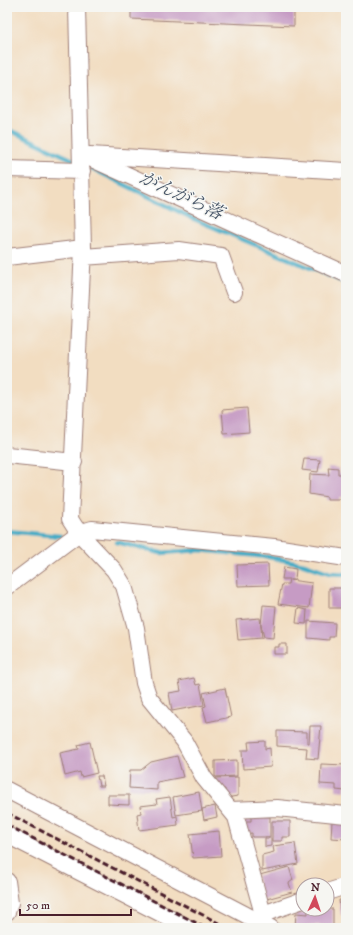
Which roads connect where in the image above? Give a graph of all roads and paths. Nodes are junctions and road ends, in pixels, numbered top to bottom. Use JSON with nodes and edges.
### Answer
{"nodes":[{"id":1,"x":77,"y":7,"type":"edge"},
{"id":2,"x":82,"y":163,"type":"junction"},
{"id":3,"x":7,"y":169,"type":"edge"},
{"id":4,"x":346,"y":171,"type":"edge"},
{"id":5,"x":83,"y":253,"type":"junction"},
{"id":6,"x":7,"y":257,"type":"edge"},
{"id":7,"x":346,"y":274,"type":"edge"},
{"id":8,"x":234,"y":292,"type":"dead end"},
{"id":9,"x":7,"y":455,"type":"edge"},
{"id":10,"x":74,"y":462,"type":"junction"},
{"id":11,"x":79,"y":533,"type":"junction"},
{"id":12,"x":346,"y":558,"type":"edge"},
{"id":13,"x":7,"y":587,"type":"edge"},
{"id":14,"x":7,"y":790,"type":"edge"},
{"id":15,"x":231,"y":810,"type":"junction"},
{"id":16,"x":346,"y":815,"type":"edge"},
{"id":17,"x":7,"y":835,"type":"edge"},
{"id":18,"x":7,"y":881,"type":"edge"},
{"id":19,"x":346,"y":886,"type":"edge"},
{"id":20,"x":335,"y":889,"type":"edge"},
{"id":21,"x":295,"y":905,"type":"edge"},
{"id":22,"x":7,"y":912,"type":"edge"},
{"id":23,"x":266,"y":924,"type":"edge"},
{"id":24,"x":188,"y":928,"type":"edge"}],
"edges":[{"from":1,"to":2,"type":"street"},
{"from":2,"to":3,"type":"street"},
{"from":2,"to":4,"type":"street"},
{"from":2,"to":5,"type":"street"},
{"from":2,"to":7,"type":"street"},
{"from":5,"to":6,"type":"street"},
{"from":5,"to":8,"type":"street"},
{"from":5,"to":10,"type":"street"},
{"from":9,"to":10,"type":"street"},
{"from":10,"to":11,"type":"street"},
{"from":11,"to":12,"type":"street"},
{"from":11,"to":13,"type":"street"},
{"from":11,"to":15,"type":"street"},
{"from":14,"to":23,"type":"street"},
{"from":15,"to":16,"type":"street"},
{"from":15,"to":23,"type":"street"},
{"from":17,"to":24,"type":"street"},
{"from":18,"to":22,"type":"street"},
{"from":19,"to":20,"type":"street"},
{"from":21,"to":23,"type":"street"}]}
